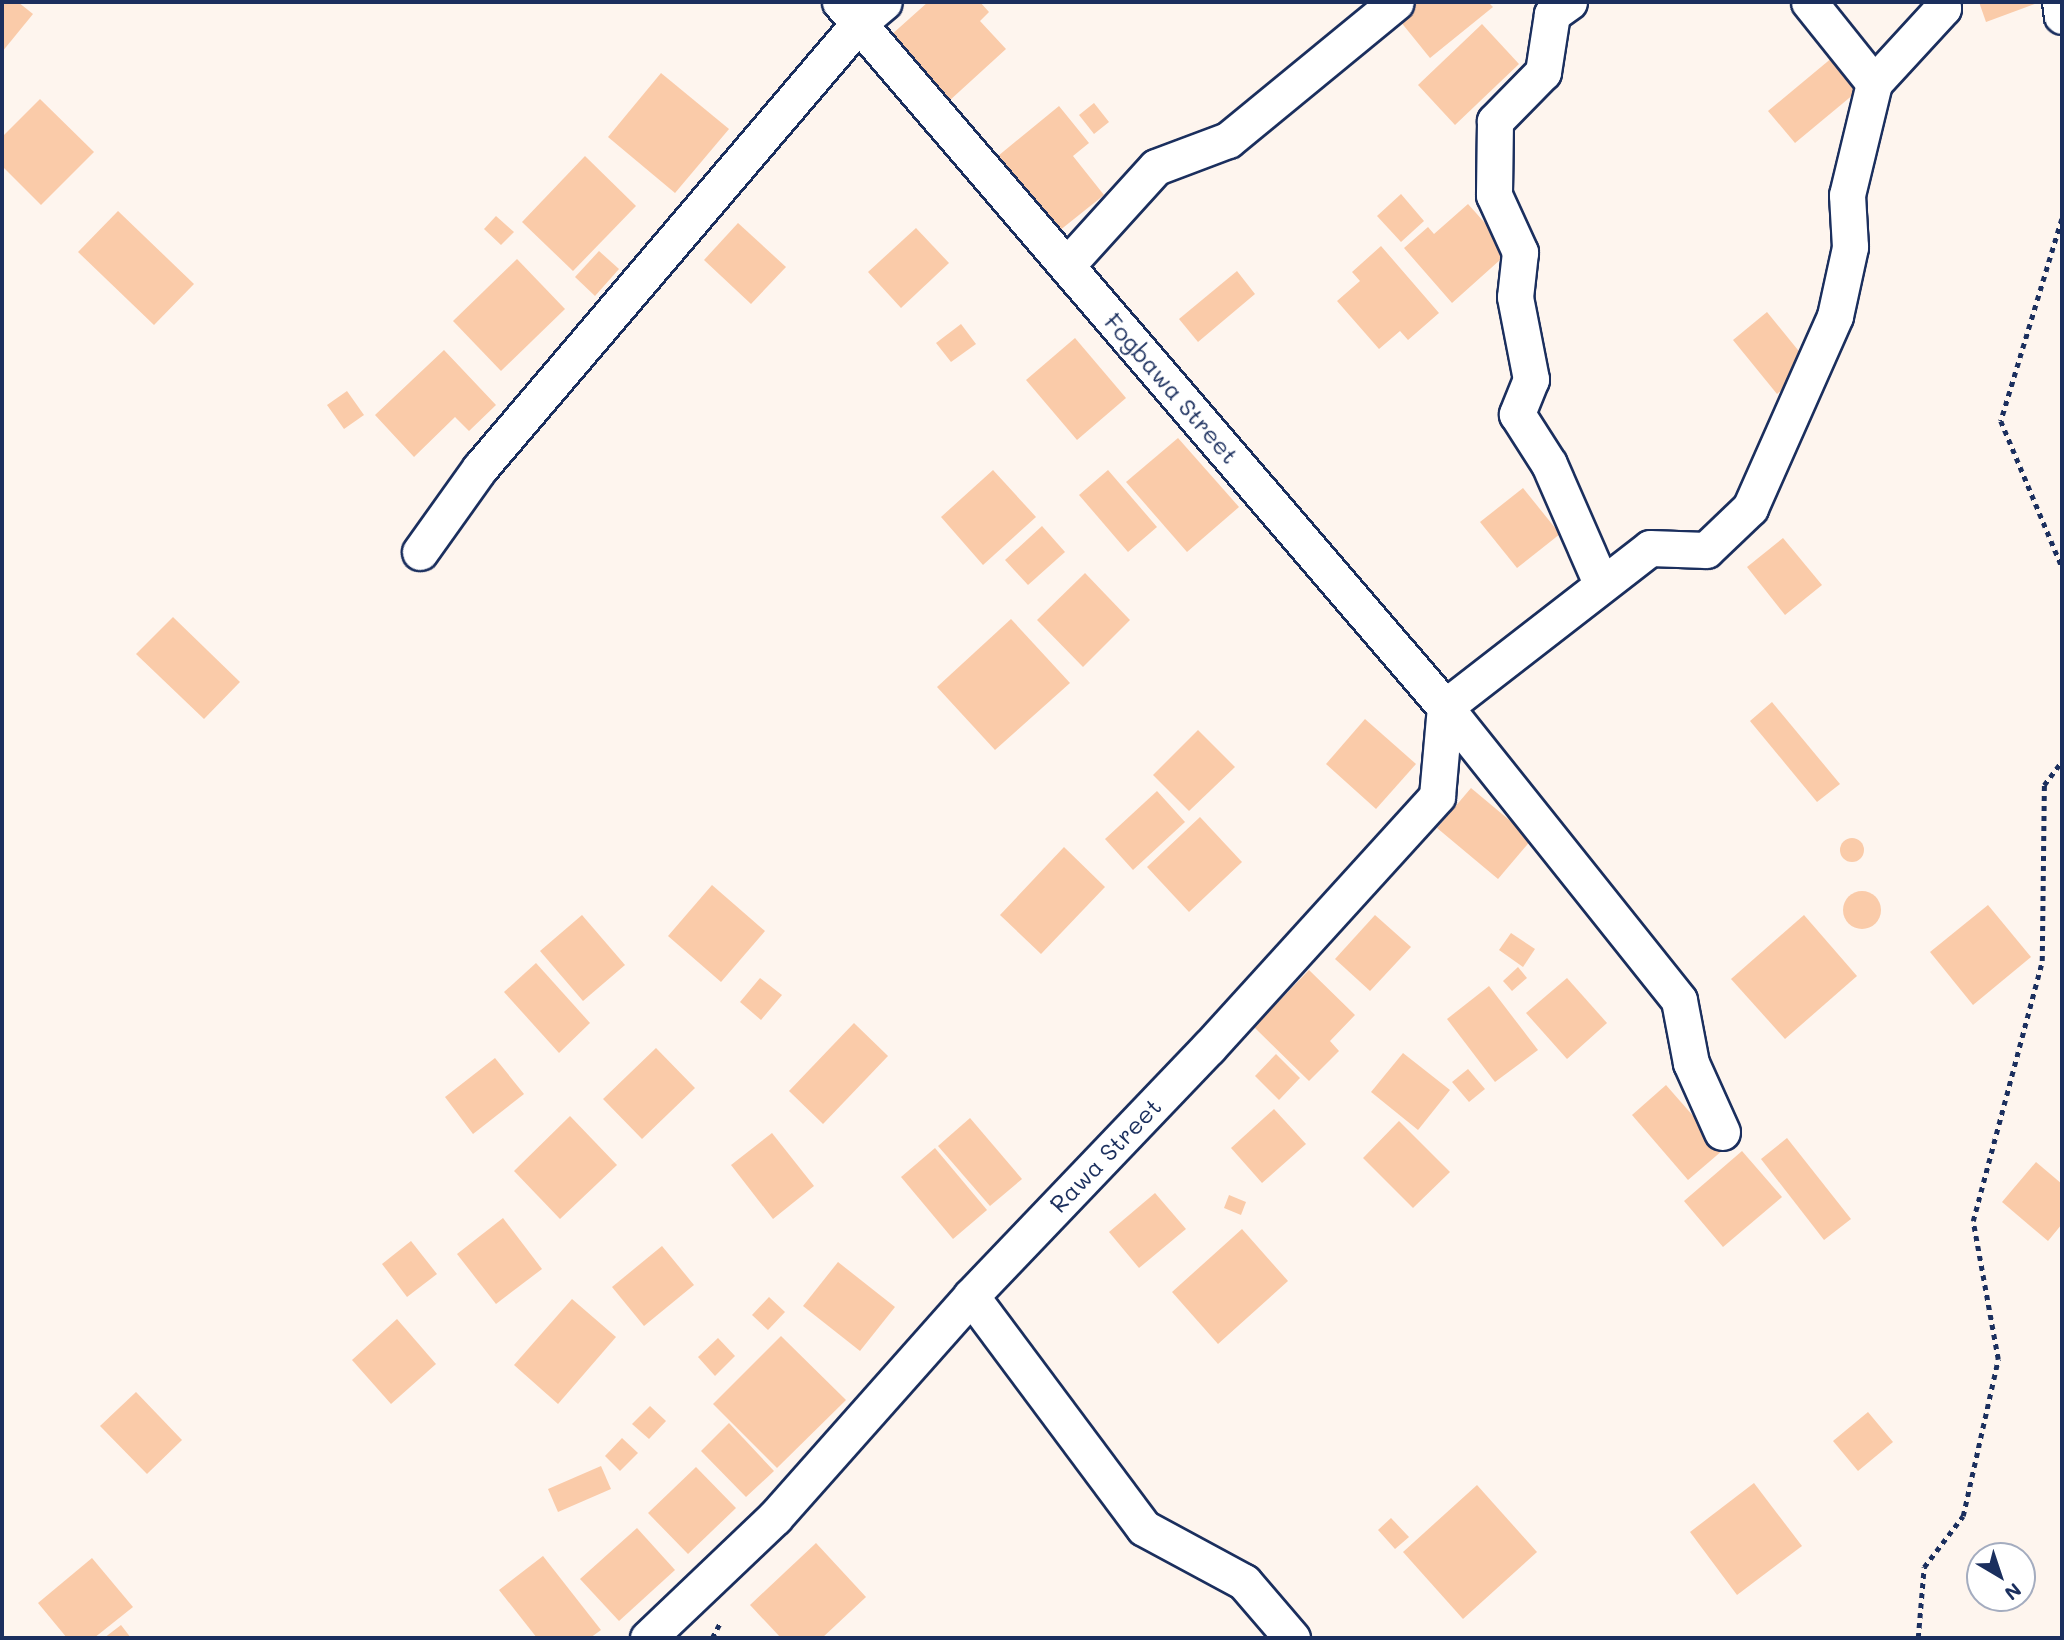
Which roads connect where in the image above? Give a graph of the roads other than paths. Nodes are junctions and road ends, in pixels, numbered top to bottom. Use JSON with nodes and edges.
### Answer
{"nodes":[{"id":1,"x":1396,"y":2,"type":"edge"},
{"id":2,"x":1569,"y":2,"type":"edge"},
{"id":3,"x":1809,"y":2,"type":"edge"},
{"id":4,"x":1941,"y":2,"type":"edge"},
{"id":5,"x":2060,"y":2,"type":"edge"},
{"id":6,"x":861,"y":9,"type":"edge"},
{"id":7,"x":2062,"y":16,"type":"edge"},
{"id":8,"x":1874,"y":83,"type":"junction"},
{"id":9,"x":1067,"y":265,"type":"junction"},
{"id":10,"x":420,"y":552,"type":"dead end"},
{"id":11,"x":1601,"y":583,"type":"junction"},
{"id":12,"x":1445,"y":708,"type":"junction"},
{"id":13,"x":1722,"y":1132,"type":"dead end"},
{"id":14,"x":971,"y":1296,"type":"junction"},
{"id":15,"x":648,"y":1638,"type":"edge"},
{"id":16,"x":1292,"y":1638,"type":"edge"}],
"edges":[{"from":1,"to":9,"type":"street"},
{"from":2,"to":11,"type":"street"},
{"from":3,"to":8,"type":"street"},
{"from":4,"to":8,"type":"street"},
{"from":5,"to":7,"type":"street"},
{"from":6,"to":9,"type":"street","name":"Fogbawa Street"},
{"from":6,"to":10,"type":"street"},
{"from":8,"to":11,"type":"street"},
{"from":9,"to":12,"type":"street","name":"Fogbawa Street"},
{"from":11,"to":12,"type":"street"},
{"from":12,"to":13,"type":"street","name":"Fogbawa Street"},
{"from":12,"to":14,"type":"street","name":"Rawa Street"},
{"from":14,"to":15,"type":"street","name":"Rawa Street"},
{"from":14,"to":16,"type":"street"}]}
